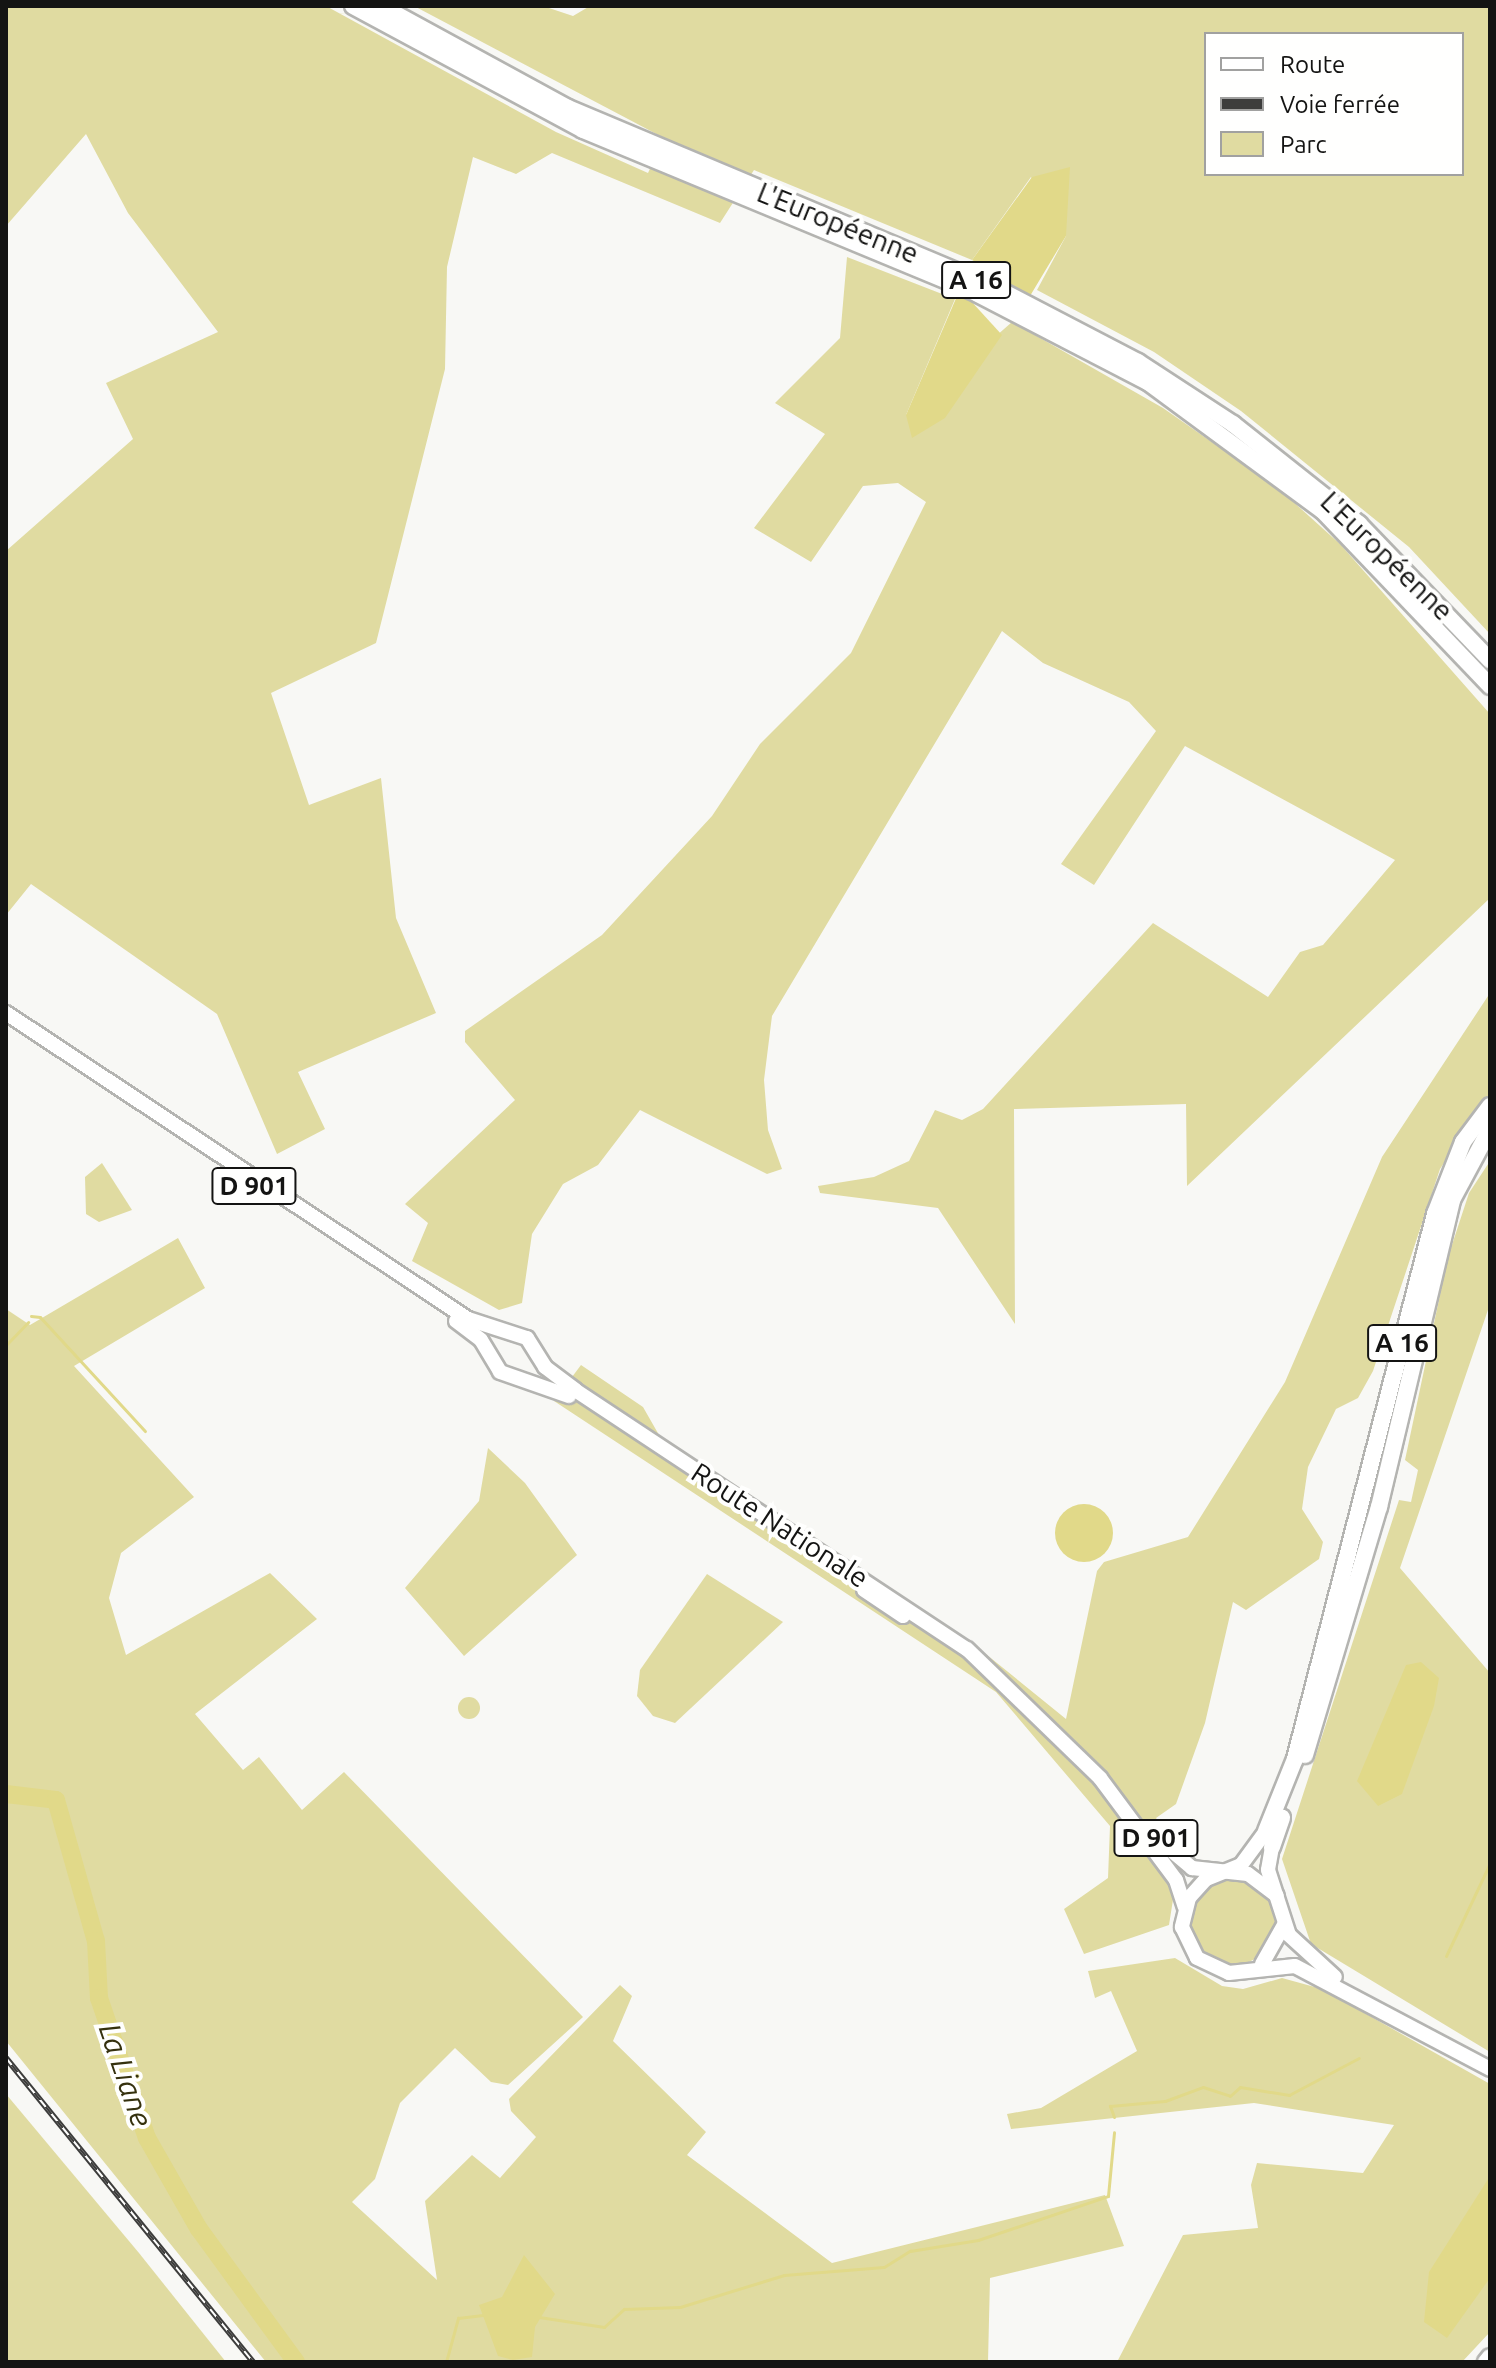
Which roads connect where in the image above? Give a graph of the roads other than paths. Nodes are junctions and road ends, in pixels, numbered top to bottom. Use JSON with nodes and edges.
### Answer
{"nodes":[{"id":1,"x":353,"y":6,"type":"edge"},
{"id":2,"x":381,"y":6,"type":"edge"},
{"id":3,"x":626,"y":142,"type":"junction"},
{"id":4,"x":1417,"y":591,"type":"junction"},
{"id":5,"x":1490,"y":651,"type":"edge"},
{"id":6,"x":1490,"y":660,"type":"edge"},
{"id":7,"x":1490,"y":686,"type":"edge"},
{"id":8,"x":1490,"y":698,"type":"edge"},
{"id":9,"x":6,"y":1013,"type":"edge"},
{"id":10,"x":6,"y":1021,"type":"edge"},
{"id":11,"x":1490,"y":1106,"type":"edge"},
{"id":12,"x":1490,"y":1116,"type":"edge"},
{"id":13,"x":1490,"y":1129,"type":"edge"},
{"id":14,"x":1490,"y":1147,"type":"edge"},
{"id":15,"x":1445,"y":1185,"type":"junction"},
{"id":16,"x":1442,"y":1242,"type":"junction"},
{"id":17,"x":514,"y":1333,"type":"junction"},
{"id":18,"x":535,"y":1349,"type":"junction"},
{"id":19,"x":493,"y":1361,"type":"junction"},
{"id":20,"x":516,"y":1376,"type":"junction"},
{"id":21,"x":1027,"y":1702,"type":"junction"},
{"id":22,"x":1100,"y":1778,"type":"junction"},
{"id":23,"x":1269,"y":1839,"type":"junction"},
{"id":24,"x":1226,"y":1872,"type":"junction"},
{"id":25,"x":1277,"y":1896,"type":"junction"},
{"id":26,"x":1185,"y":1907,"type":"junction"},
{"id":27,"x":1284,"y":1917,"type":"junction"},
{"id":28,"x":1258,"y":1967,"type":"junction"},
{"id":29,"x":1371,"y":2001,"type":"junction"},
{"id":30,"x":1490,"y":2069,"type":"edge"},
{"id":31,"x":1490,"y":2357,"type":"edge"},
{"id":32,"x":1486,"y":2362,"type":"edge"}],
"edges":[{"from":1,"to":3,"type":"highway","name":"L'Européenne","number":"A 16"},
{"from":2,"to":3,"type":"highway","name":"L'Européenne","number":"A 16"},
{"from":3,"to":4,"type":"highway","name":"L'Européenne","number":"A 16"},
{"from":4,"to":5,"type":"highway","number":"A 16"},
{"from":4,"to":6,"type":"highway","name":"L'Européenne","number":"A 16"},
{"from":4,"to":7,"type":"highway","name":"L'Européenne","number":"A 16"},
{"from":4,"to":8,"type":"highway","number":"A 16"},
{"from":9,"to":17,"type":"main road","number":"D 901"},
{"from":10,"to":19,"type":"main road","number":"D 901"},
{"from":11,"to":15,"type":"highway","number":"A 16"},
{"from":12,"to":15,"type":"highway","number":"A 16"},
{"from":13,"to":16,"type":"highway","number":"A 16"},
{"from":14,"to":16,"type":"highway","number":"A 16"},
{"from":15,"to":23,"type":"highway","number":"A 16"},
{"from":16,"to":23,"type":"highway","number":"A 16"},
{"from":17,"to":18,"type":"main road"},
{"from":17,"to":19,"type":"main road"},
{"from":18,"to":20,"type":"main road"},
{"from":18,"to":21,"type":"main road","name":"Route Nationale","number":"D 901"},
{"from":19,"to":20,"type":"main road"},
{"from":20,"to":21,"type":"main road","name":"Route Nationale","number":"D 901"},
{"from":21,"to":22,"type":"main road","name":"Route Nationale","number":"D 901"},
{"from":22,"to":24,"type":"main road","number":"D 901"},
{"from":22,"to":26,"type":"main road","name":"Route Nationale","number":"D 901"},
{"from":23,"to":24,"type":"main road"},
{"from":23,"to":25,"type":"main road"},
{"from":24,"to":25,"type":"main road"},
{"from":24,"to":26,"type":"main road"},
{"from":25,"to":27,"type":"main road"},
{"from":26,"to":28,"type":"main road"},
{"from":27,"to":28,"type":"main road"},
{"from":27,"to":29,"type":"main road"},
{"from":28,"to":29,"type":"main road"},
{"from":29,"to":30,"type":"main road"},
{"from":31,"to":32,"type":"highway"}]}
